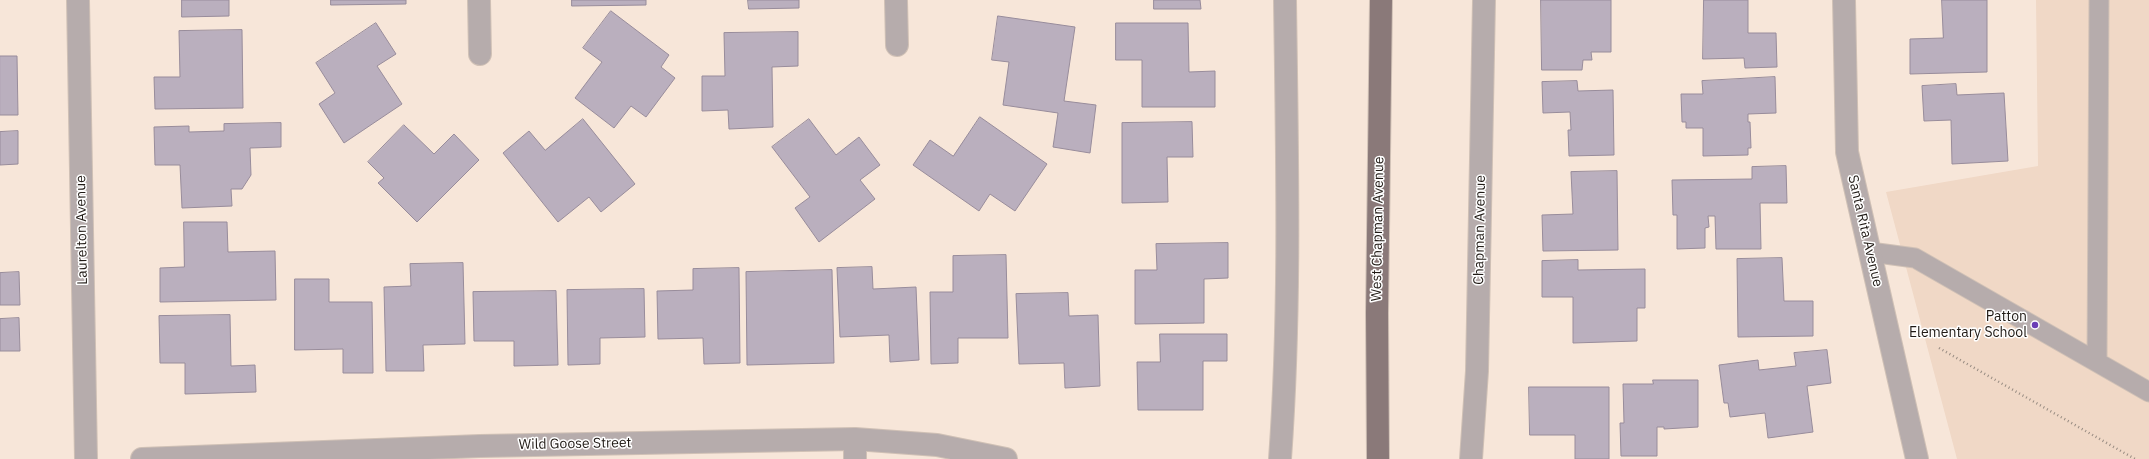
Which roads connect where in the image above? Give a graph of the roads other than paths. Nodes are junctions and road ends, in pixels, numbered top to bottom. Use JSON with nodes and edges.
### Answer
{"nodes":[{"id":1,"x":78,"y":0,"type":"edge"},
{"id":2,"x":479,"y":0,"type":"edge"},
{"id":3,"x":896,"y":0,"type":"edge"},
{"id":4,"x":1285,"y":0,"type":"edge"},
{"id":5,"x":1382,"y":0,"type":"edge"},
{"id":6,"x":1484,"y":0,"type":"edge"},
{"id":7,"x":1844,"y":0,"type":"edge"},
{"id":8,"x":2099,"y":0,"type":"edge"},
{"id":9,"x":897,"y":45,"type":"dead end"},
{"id":10,"x":480,"y":54,"type":"dead end"},
{"id":11,"x":1870,"y":252,"type":"junction"},
{"id":12,"x":2097,"y":361,"type":"junction"},
{"id":13,"x":2149,"y":392,"type":"edge"},
{"id":14,"x":855,"y":449,"type":"edge"},
{"id":15,"x":480,"y":452,"type":"edge"},
{"id":16,"x":86,"y":459,"type":"edge"},
{"id":17,"x":142,"y":459,"type":"edge"},
{"id":18,"x":1006,"y":459,"type":"edge"},
{"id":19,"x":1280,"y":459,"type":"edge"},
{"id":20,"x":1378,"y":459,"type":"edge"},
{"id":21,"x":1471,"y":459,"type":"edge"},
{"id":22,"x":1918,"y":459,"type":"edge"}],
"edges":[{"from":1,"to":16,"type":"street","name":"Laurelton Avenue"},
{"from":2,"to":10,"type":"street"},
{"from":3,"to":9,"type":"street"},
{"from":4,"to":19,"type":"street"},
{"from":5,"to":20,"type":"main road","name":"West Chapman Avenue"},
{"from":6,"to":21,"type":"street","name":"Chapman Avenue"},
{"from":7,"to":11,"type":"street","name":"Santa Rita Avenue"},
{"from":8,"to":12,"type":"lane"},
{"from":11,"to":12,"type":"lane"},
{"from":11,"to":22,"type":"street","name":"Santa Rita Avenue"},
{"from":12,"to":13,"type":"lane"},
{"from":14,"to":15,"type":"street","name":"Wild Goose Street"},
{"from":14,"to":18,"type":"street","name":"Wild Goose Street"},
{"from":15,"to":17,"type":"street","name":"Wild Goose Street"}]}
